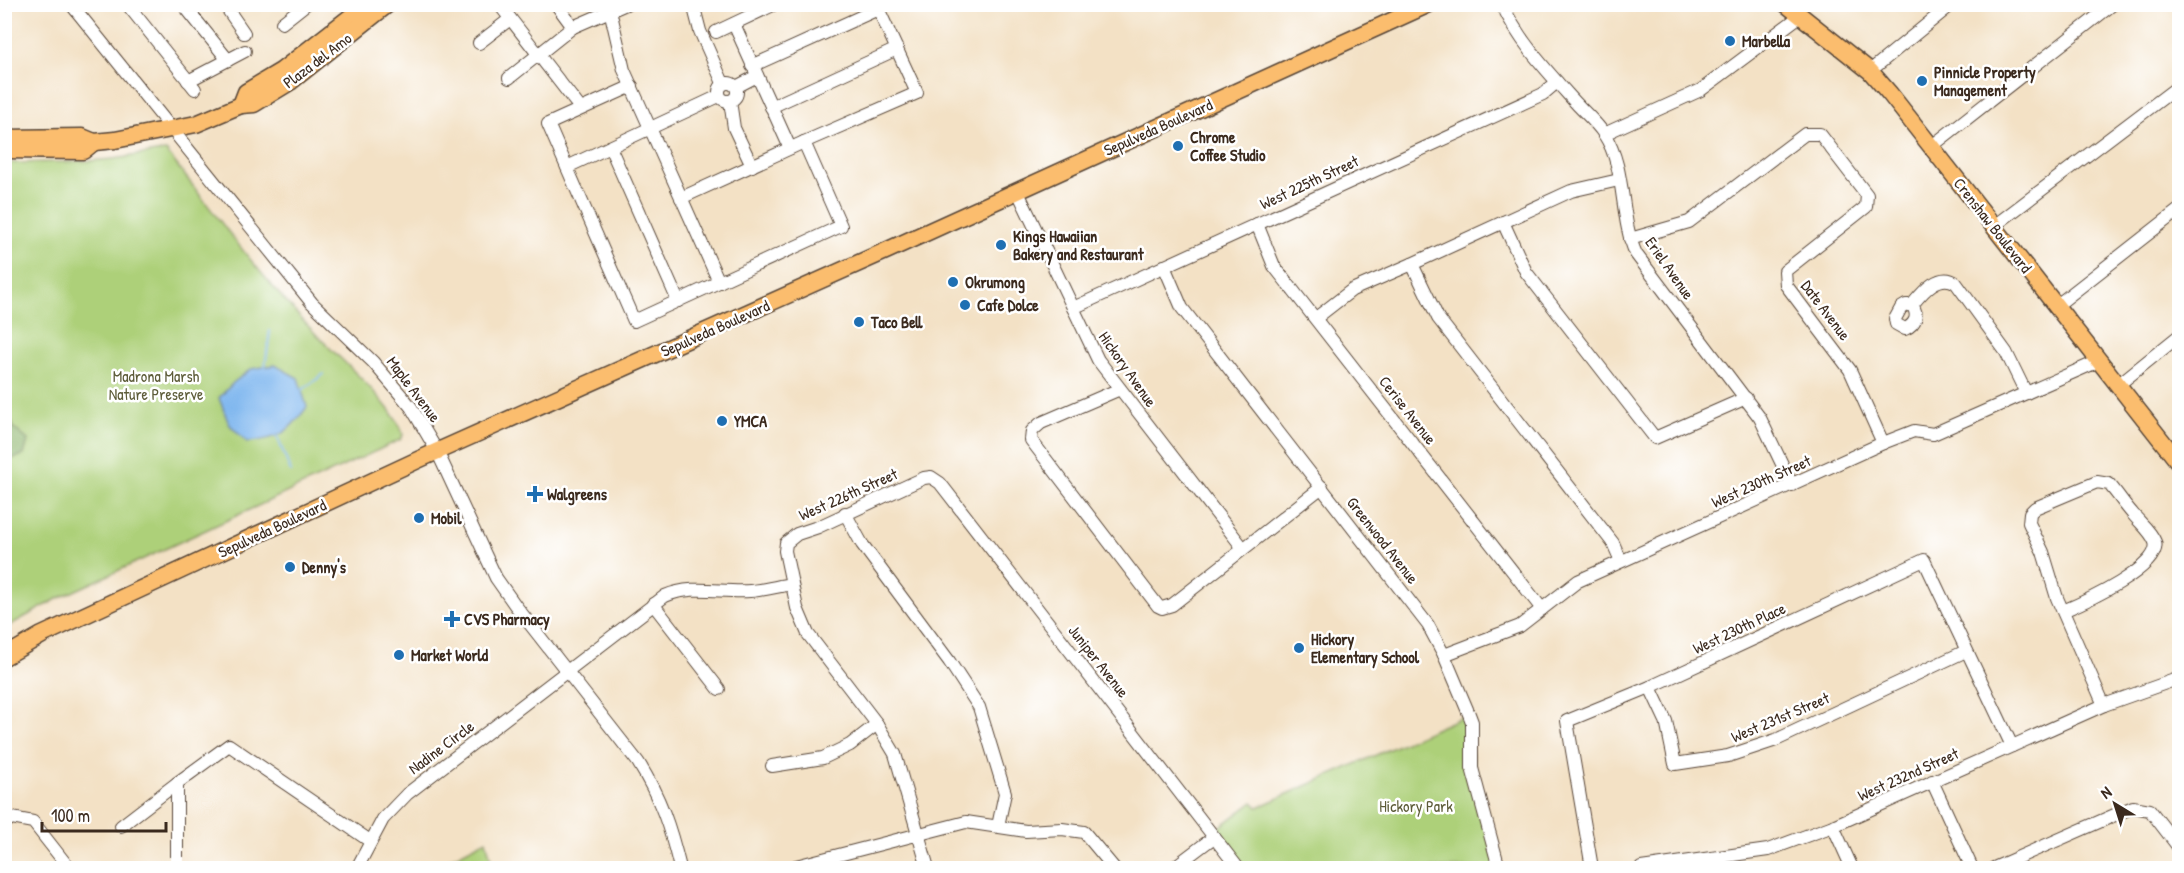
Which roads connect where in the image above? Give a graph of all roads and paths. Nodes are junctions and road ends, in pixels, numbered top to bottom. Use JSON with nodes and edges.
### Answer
{"nodes":[{"id":1,"x":71,"y":4,"type":"edge"},
{"id":2,"x":128,"y":4,"type":"edge"},
{"id":3,"x":183,"y":4,"type":"edge"},
{"id":4,"x":224,"y":4,"type":"edge"},
{"id":5,"x":306,"y":4,"type":"edge"},
{"id":6,"x":367,"y":4,"type":"edge"},
{"id":7,"x":388,"y":4,"type":"edge"},
{"id":8,"x":499,"y":4,"type":"edge"},
{"id":9,"x":556,"y":4,"type":"edge"},
{"id":10,"x":693,"y":4,"type":"edge"},
{"id":11,"x":776,"y":4,"type":"edge"},
{"id":12,"x":1429,"y":4,"type":"edge"},
{"id":13,"x":1502,"y":4,"type":"edge"},
{"id":14,"x":1952,"y":4,"type":"edge"},
{"id":15,"x":2113,"y":4,"type":"edge"},
{"id":16,"x":616,"y":7,"type":"edge"},
{"id":17,"x":877,"y":7,"type":"edge"},
{"id":18,"x":1785,"y":8,"type":"edge"},
{"id":19,"x":751,"y":10,"type":"edge"},
{"id":20,"x":510,"y":18,"type":"junction"},
{"id":21,"x":282,"y":23,"type":"dead end"},
{"id":22,"x":734,"y":24,"type":"junction"},
{"id":23,"x":573,"y":27,"type":"junction"},
{"id":24,"x":716,"y":32,"type":"dead end"},
{"id":25,"x":244,"y":33,"type":"dead end"},
{"id":26,"x":479,"y":43,"type":"dead end"},
{"id":27,"x":897,"y":50,"type":"junction"},
{"id":28,"x":245,"y":51,"type":"dead end"},
{"id":29,"x":539,"y":54,"type":"junction"},
{"id":30,"x":228,"y":60,"type":"junction"},
{"id":31,"x":755,"y":71,"type":"junction"},
{"id":32,"x":1870,"y":71,"type":"junction"},
{"id":33,"x":509,"y":78,"type":"dead end"},
{"id":34,"x":282,"y":79,"type":"junction"},
{"id":35,"x":1557,"y":82,"type":"junction"},
{"id":36,"x":723,"y":83,"type":"junction"},
{"id":37,"x":2180,"y":85,"type":"edge"},
{"id":38,"x":632,"y":86,"type":"junction"},
{"id":39,"x":736,"y":87,"type":"junction"},
{"id":40,"x":724,"y":99,"type":"junction"},
{"id":41,"x":771,"y":107,"type":"junction"},
{"id":42,"x":580,"y":108,"type":"junction"},
{"id":43,"x":650,"y":128,"type":"junction"},
{"id":44,"x":172,"y":130,"type":"junction"},
{"id":45,"x":1604,"y":134,"type":"junction"},
{"id":46,"x":4,"y":138,"type":"edge"},
{"id":47,"x":94,"y":142,"type":"junction"},
{"id":48,"x":804,"y":142,"type":"junction"},
{"id":49,"x":1932,"y":146,"type":"junction"},
{"id":50,"x":610,"y":147,"type":"junction"},
{"id":51,"x":790,"y":148,"type":"junction"},
{"id":52,"x":4,"y":150,"type":"edge"},
{"id":53,"x":752,"y":166,"type":"junction"},
{"id":54,"x":567,"y":167,"type":"junction"},
{"id":55,"x":1619,"y":180,"type":"junction"},
{"id":56,"x":1017,"y":190,"type":"junction"},
{"id":57,"x":681,"y":198,"type":"junction"},
{"id":58,"x":2180,"y":209,"type":"edge"},
{"id":59,"x":1503,"y":222,"type":"junction"},
{"id":60,"x":1257,"y":224,"type":"junction"},
{"id":61,"x":1994,"y":226,"type":"junction"},
{"id":62,"x":1630,"y":239,"type":"junction"},
{"id":63,"x":1412,"y":264,"type":"junction"},
{"id":64,"x":1164,"y":266,"type":"junction"},
{"id":65,"x":719,"y":282,"type":"junction"},
{"id":66,"x":678,"y":301,"type":"junction"},
{"id":67,"x":1912,"y":305,"type":"dead end"},
{"id":68,"x":2056,"y":306,"type":"junction"},
{"id":69,"x":1073,"y":308,"type":"junction"},
{"id":70,"x":1316,"y":318,"type":"junction"},
{"id":71,"x":2180,"y":335,"type":"edge"},
{"id":72,"x":2099,"y":361,"type":"junction"},
{"id":73,"x":2118,"y":385,"type":"junction"},
{"id":74,"x":1120,"y":389,"type":"junction"},
{"id":75,"x":2026,"y":393,"type":"junction"},
{"id":76,"x":1746,"y":398,"type":"junction"},
{"id":77,"x":1883,"y":443,"type":"junction"},
{"id":78,"x":437,"y":452,"type":"junction"},
{"id":79,"x":2180,"y":464,"type":"edge"},
{"id":80,"x":931,"y":477,"type":"joint"},
{"id":81,"x":1792,"y":485,"type":"junction"},
{"id":82,"x":1322,"y":487,"type":"junction"},
{"id":83,"x":845,"y":513,"type":"junction"},
{"id":84,"x":1243,"y":548,"type":"junction"},
{"id":85,"x":1621,"y":561,"type":"junction"},
{"id":86,"x":792,"y":584,"type":"junction"},
{"id":87,"x":653,"y":604,"type":"junction"},
{"id":88,"x":1542,"y":609,"type":"junction"},
{"id":89,"x":2063,"y":611,"type":"junction"},
{"id":90,"x":1966,"y":651,"type":"junction"},
{"id":91,"x":1444,"y":655,"type":"junction"},
{"id":92,"x":4,"y":657,"type":"edge"},
{"id":93,"x":568,"y":671,"type":"junction"},
{"id":94,"x":2180,"y":678,"type":"edge"},
{"id":95,"x":1650,"y":687,"type":"junction"},
{"id":96,"x":719,"y":689,"type":"dead end"},
{"id":97,"x":2104,"y":705,"type":"junction"},
{"id":98,"x":877,"y":724,"type":"junction"},
{"id":99,"x":2012,"y":746,"type":"junction"},
{"id":100,"x":772,"y":766,"type":"dead end"},
{"id":101,"x":1932,"y":781,"type":"junction"},
{"id":102,"x":177,"y":783,"type":"junction"},
{"id":103,"x":4,"y":823,"type":"edge"},
{"id":104,"x":121,"y":826,"type":"dead end"},
{"id":105,"x":998,"y":826,"type":"junction"},
{"id":106,"x":1833,"y":826,"type":"junction"},
{"id":107,"x":920,"y":834,"type":"junction"},
{"id":108,"x":1214,"y":837,"type":"junction"},
{"id":109,"x":370,"y":841,"type":"junction"},
{"id":110,"x":2180,"y":849,"type":"edge"},
{"id":111,"x":796,"y":867,"type":"edge"},
{"id":112,"x":69,"y":868,"type":"edge"},
{"id":113,"x":177,"y":868,"type":"edge"},
{"id":114,"x":357,"y":868,"type":"edge"},
{"id":115,"x":680,"y":868,"type":"edge"},
{"id":116,"x":928,"y":868,"type":"edge"},
{"id":117,"x":1114,"y":868,"type":"edge"},
{"id":118,"x":1173,"y":868,"type":"edge"},
{"id":119,"x":1238,"y":868,"type":"edge"},
{"id":120,"x":1498,"y":868,"type":"edge"},
{"id":121,"x":1592,"y":868,"type":"edge"},
{"id":122,"x":1641,"y":868,"type":"edge"},
{"id":123,"x":1852,"y":868,"type":"edge"},
{"id":124,"x":1972,"y":868,"type":"edge"},
{"id":125,"x":1994,"y":868,"type":"edge"}],
"edges":[{"from":1,"to":44,"type":"street","name":"Maple Avenue"},
{"from":2,"to":30,"type":"street"},
{"from":3,"to":30,"type":"street"},
{"from":4,"to":25,"type":"street"},
{"from":5,"to":21,"type":"street"},
{"from":6,"to":34,"type":"main road","name":"Plaza del Amo"},
{"from":7,"to":34,"type":"main road","name":"Plaza del Amo"},
{"from":8,"to":20,"type":"street"},
{"from":9,"to":23,"type":"street"},
{"from":10,"to":36,"type":"street"},
{"from":11,"to":19,"type":"street"},
{"from":12,"to":56,"type":"main road","name":"Sepulveda Boulevard"},
{"from":13,"to":35,"type":"street","name":"Eriel Avenue"},
{"from":14,"to":32,"type":"street"},
{"from":15,"to":49,"type":"street"},
{"from":16,"to":23,"type":"street"},
{"from":16,"to":38,"type":"street"},
{"from":17,"to":27,"type":"street"},
{"from":17,"to":31,"type":"street"},
{"from":18,"to":32,"type":"main road","name":"Crenshaw Boulevard"},
{"from":18,"to":45,"type":"street"},
{"from":19,"to":22,"type":"street"},
{"from":20,"to":26,"type":"street"},
{"from":20,"to":29,"type":"street"},
{"from":22,"to":24,"type":"street"},
{"from":22,"to":31,"type":"street"},
{"from":23,"to":29,"type":"street"},
{"from":27,"to":41,"type":"street"},
{"from":27,"to":48,"type":"street"},
{"from":28,"to":30,"type":"street"},
{"from":29,"to":33,"type":"street"},
{"from":29,"to":42,"type":"street"},
{"from":31,"to":39,"type":"street"},
{"from":31,"to":41,"type":"street"},
{"from":32,"to":49,"type":"main road","name":"Crenshaw Boulevard"},
{"from":34,"to":44,"type":"main road","name":"Plaza del Amo"},
{"from":35,"to":45,"type":"street","name":"Eriel Avenue"},
{"from":35,"to":60,"type":"street","name":"West 225th Street"},
{"from":36,"to":39,"type":"street"},
{"from":36,"to":40,"type":"street"},
{"from":37,"to":61,"type":"street"},
{"from":38,"to":42,"type":"street"},
{"from":38,"to":43,"type":"street"},
{"from":39,"to":40,"type":"street"},
{"from":40,"to":43,"type":"street"},
{"from":40,"to":53,"type":"street"},
{"from":41,"to":51,"type":"street"},
{"from":42,"to":54,"type":"street"},
{"from":43,"to":50,"type":"street"},
{"from":43,"to":57,"type":"street"},
{"from":44,"to":47,"type":"main road","name":"Plaza del Amo"},
{"from":44,"to":78,"type":"street","name":"Maple Avenue"},
{"from":45,"to":55,"type":"street","name":"Eriel Avenue"},
{"from":46,"to":47,"type":"main road","name":"Plaza del Amo"},
{"from":47,"to":52,"type":"main road","name":"Plaza del Amo"},
{"from":48,"to":51,"type":"street"},
{"from":48,"to":65,"type":"street"},
{"from":49,"to":61,"type":"main road","name":"Crenshaw Boulevard"},
{"from":50,"to":54,"type":"street"},
{"from":50,"to":66,"type":"street"},
{"from":51,"to":53,"type":"street"},
{"from":53,"to":57,"type":"street"},
{"from":54,"to":66,"type":"street"},
{"from":55,"to":59,"type":"street"},
{"from":55,"to":62,"type":"street","name":"Eriel Avenue"},
{"from":56,"to":69,"type":"street","name":"Hickory Avenue"},
{"from":56,"to":78,"type":"main road","name":"Sepulveda Boulevard"},
{"from":57,"to":65,"type":"street"},
{"from":58,"to":68,"type":"street"},
{"from":59,"to":63,"type":"street"},
{"from":59,"to":76,"type":"street"},
{"from":60,"to":64,"type":"street","name":"West 225th Street"},
{"from":60,"to":70,"type":"street","name":"Cerise Avenue"},
{"from":61,"to":68,"type":"main road","name":"Crenshaw Boulevard"},
{"from":62,"to":76,"type":"street","name":"Eriel Avenue"},
{"from":62,"to":77,"type":"street","name":"Date Avenue"},
{"from":63,"to":70,"type":"street"},
{"from":63,"to":85,"type":"street"},
{"from":64,"to":69,"type":"street","name":"West 225th Street"},
{"from":64,"to":82,"type":"street","name":"Greenwood Avenue"},
{"from":65,"to":66,"type":"street"},
{"from":67,"to":75,"type":"street"},
{"from":68,"to":72,"type":"main road","name":"Crenshaw Boulevard"},
{"from":69,"to":74,"type":"street","name":"Hickory Avenue"},
{"from":70,"to":88,"type":"street","name":"Cerise Avenue"},
{"from":71,"to":73,"type":"street"},
{"from":72,"to":73,"type":"main road","name":"Crenshaw Boulevard"},
{"from":72,"to":75,"type":"street","name":"West 230th Street"},
{"from":73,"to":79,"type":"main road","name":"Crenshaw Boulevard"},
{"from":74,"to":84,"type":"street","name":"Hickory Avenue"},
{"from":74,"to":84,"type":"street"},
{"from":75,"to":77,"type":"street","name":"West 230th Street"},
{"from":76,"to":81,"type":"street","name":"Eriel Avenue"},
{"from":77,"to":81,"type":"street","name":"West 230th Street"},
{"from":78,"to":92,"type":"main road","name":"Sepulveda Boulevard"},
{"from":78,"to":93,"type":"street","name":"Maple Avenue"},
{"from":80,"to":83,"type":"street","name":"West 226th Street"},
{"from":80,"to":108,"type":"street","name":"Juniper Avenue"},
{"from":81,"to":85,"type":"street","name":"West 230th Street"},
{"from":82,"to":84,"type":"street"},
{"from":82,"to":91,"type":"street","name":"Greenwood Avenue"},
{"from":83,"to":86,"type":"street","name":"West 226th Street"},
{"from":83,"to":105,"type":"street"},
{"from":85,"to":88,"type":"street","name":"West 230th Street"},
{"from":86,"to":87,"type":"street"},
{"from":86,"to":98,"type":"street"},
{"from":87,"to":93,"type":"street"},
{"from":87,"to":96,"type":"street"},
{"from":88,"to":91,"type":"street","name":"West 230th Street"},
{"from":89,"to":89,"type":"street"},
{"from":89,"to":97,"type":"street"},
{"from":90,"to":95,"type":"street","name":"West 231st Street"},
{"from":90,"to":95,"type":"street","name":"West 230th Place"},
{"from":90,"to":99,"type":"street"},
{"from":91,"to":120,"type":"street","name":"Greenwood Avenue"},
{"from":93,"to":109,"type":"street","name":"Nadine Circle"},
{"from":93,"to":115,"type":"street","name":"Maple Avenue"},
{"from":94,"to":97,"type":"street","name":"West 232nd Street"},
{"from":95,"to":121,"type":"street","name":"West 230th Place"},
{"from":97,"to":99,"type":"street","name":"West 232nd Street"},
{"from":98,"to":100,"type":"street"},
{"from":98,"to":107,"type":"street"},
{"from":99,"to":101,"type":"street","name":"West 232nd Street"},
{"from":101,"to":106,"type":"street","name":"West 232nd Street"},
{"from":101,"to":124,"type":"street"},
{"from":102,"to":104,"type":"street"},
{"from":102,"to":109,"type":"street"},
{"from":102,"to":113,"type":"street"},
{"from":103,"to":112,"type":"street"},
{"from":105,"to":107,"type":"street"},
{"from":105,"to":117,"type":"street"},
{"from":106,"to":122,"type":"street","name":"West 232nd Street"},
{"from":106,"to":123,"type":"street"},
{"from":107,"to":111,"type":"street"},
{"from":107,"to":116,"type":"street"},
{"from":108,"to":118,"type":"street"},
{"from":108,"to":119,"type":"street","name":"Juniper Avenue"},
{"from":109,"to":114,"type":"street","name":"Nadine Circle"},
{"from":110,"to":125,"type":"street"}]}
